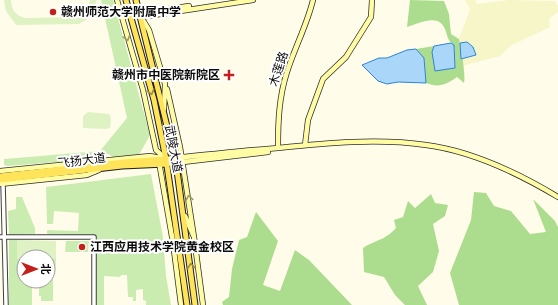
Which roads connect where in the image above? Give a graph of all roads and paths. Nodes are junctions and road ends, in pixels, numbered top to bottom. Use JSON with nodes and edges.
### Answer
{"nodes":[{"id":1,"x":117,"y":0,"type":"edge"},
{"id":2,"x":126,"y":0,"type":"edge"},
{"id":3,"x":136,"y":0,"type":"edge"},
{"id":4,"x":232,"y":0,"type":"edge"},
{"id":5,"x":253,"y":0,"type":"edge"},
{"id":6,"x":314,"y":0,"type":"edge"},
{"id":7,"x":372,"y":0,"type":"edge"},
{"id":8,"x":140,"y":15,"type":"junction"},
{"id":9,"x":165,"y":84,"type":"junction"},
{"id":10,"x":164,"y":109,"type":"junction"},
{"id":11,"x":305,"y":145,"type":"junction"},
{"id":12,"x":278,"y":147,"type":"junction"},
{"id":13,"x":156,"y":150,"type":"junction"},
{"id":14,"x":176,"y":160,"type":"junction"},
{"id":15,"x":182,"y":160,"type":"junction"},
{"id":16,"x":158,"y":161,"type":"junction"},
{"id":17,"x":166,"y":162,"type":"junction"},
{"id":18,"x":101,"y":169,"type":"junction"},
{"id":19,"x":1,"y":178,"type":"edge"},
{"id":20,"x":30,"y":178,"type":"junction"},
{"id":21,"x":46,"y":181,"type":"junction"},
{"id":22,"x":558,"y":198,"type":"edge"},
{"id":23,"x":558,"y":201,"type":"edge"},
{"id":24,"x":185,"y":216,"type":"junction"},
{"id":25,"x":176,"y":220,"type":"junction"},
{"id":26,"x":0,"y":237,"type":"edge"},
{"id":27,"x":5,"y":237,"type":"junction"},
{"id":28,"x":172,"y":237,"type":"junction"},
{"id":29,"x":194,"y":237,"type":"junction"},
{"id":30,"x":6,"y":295,"type":"junction"},
{"id":31,"x":0,"y":296,"type":"edge"},
{"id":32,"x":6,"y":305,"type":"edge"},
{"id":33,"x":94,"y":305,"type":"edge"},
{"id":34,"x":181,"y":305,"type":"edge"},
{"id":35,"x":188,"y":305,"type":"edge"},
{"id":36,"x":195,"y":305,"type":"edge"},
{"id":37,"x":203,"y":305,"type":"edge"}],
"edges":[{"from":1,"to":13,"type":"street","one_way":true},
{"from":2,"to":17,"type":"main road","name":"武陵大道","one_way":true},
{"from":3,"to":8,"type":"main road","name":"武陵大道"},
{"from":4,"to":8,"type":"street"},
{"from":5,"to":8,"type":"street"},
{"from":6,"to":12,"type":"street","name":"木莲路"},
{"from":7,"to":11,"type":"street"},
{"from":8,"to":9,"type":"street"},
{"from":8,"to":10,"type":"main road","name":"武陵大道"},
{"from":9,"to":10,"type":"street"},
{"from":9,"to":15,"type":"street"},
{"from":10,"to":14,"type":"main road","name":"武陵大道"},
{"from":11,"to":12,"type":"street"},
{"from":11,"to":22,"type":"street"},
{"from":12,"to":15,"type":"street"},
{"from":13,"to":16,"type":"street"},
{"from":13,"to":17,"type":"street"},
{"from":14,"to":15,"type":"street"},
{"from":14,"to":17,"type":"street"},
{"from":14,"to":24,"type":"main road","name":"武陵大道"},
{"from":15,"to":23,"type":"street"},
{"from":29,"to":15,"type":"street","one_way":true},
{"from":16,"to":17,"type":"main road","name":"飞扬大道"},
{"from":16,"to":18,"type":"main road","name":"飞扬大道"},
{"from":16,"to":19,"type":"main road","name":"飞扬大道"},
{"from":16,"to":28,"type":"street"},
{"from":17,"to":25,"type":"main road","name":"武陵大道"},
{"from":18,"to":20,"type":"main road","name":"飞扬大道"},
{"from":18,"to":21,"type":"street"},
{"from":19,"to":20,"type":"main road","name":"飞扬大道"},
{"from":19,"to":21,"type":"street"},
{"from":19,"to":27,"type":"street"},
{"from":20,"to":21,"type":"street"},
{"from":24,"to":29,"type":"street"},
{"from":36,"to":24,"type":"main road","name":"武陵大道","one_way":true},
{"from":25,"to":28,"type":"street"},
{"from":25,"to":35,"type":"main road","name":"武陵大道"},
{"from":26,"to":27,"type":"street"},
{"from":27,"to":30,"type":"street"},
{"from":27,"to":33,"type":"street"},
{"from":28,"to":34,"type":"street"},
{"from":29,"to":37,"type":"street"},
{"from":30,"to":31,"type":"street"},
{"from":30,"to":32,"type":"street"}]}
